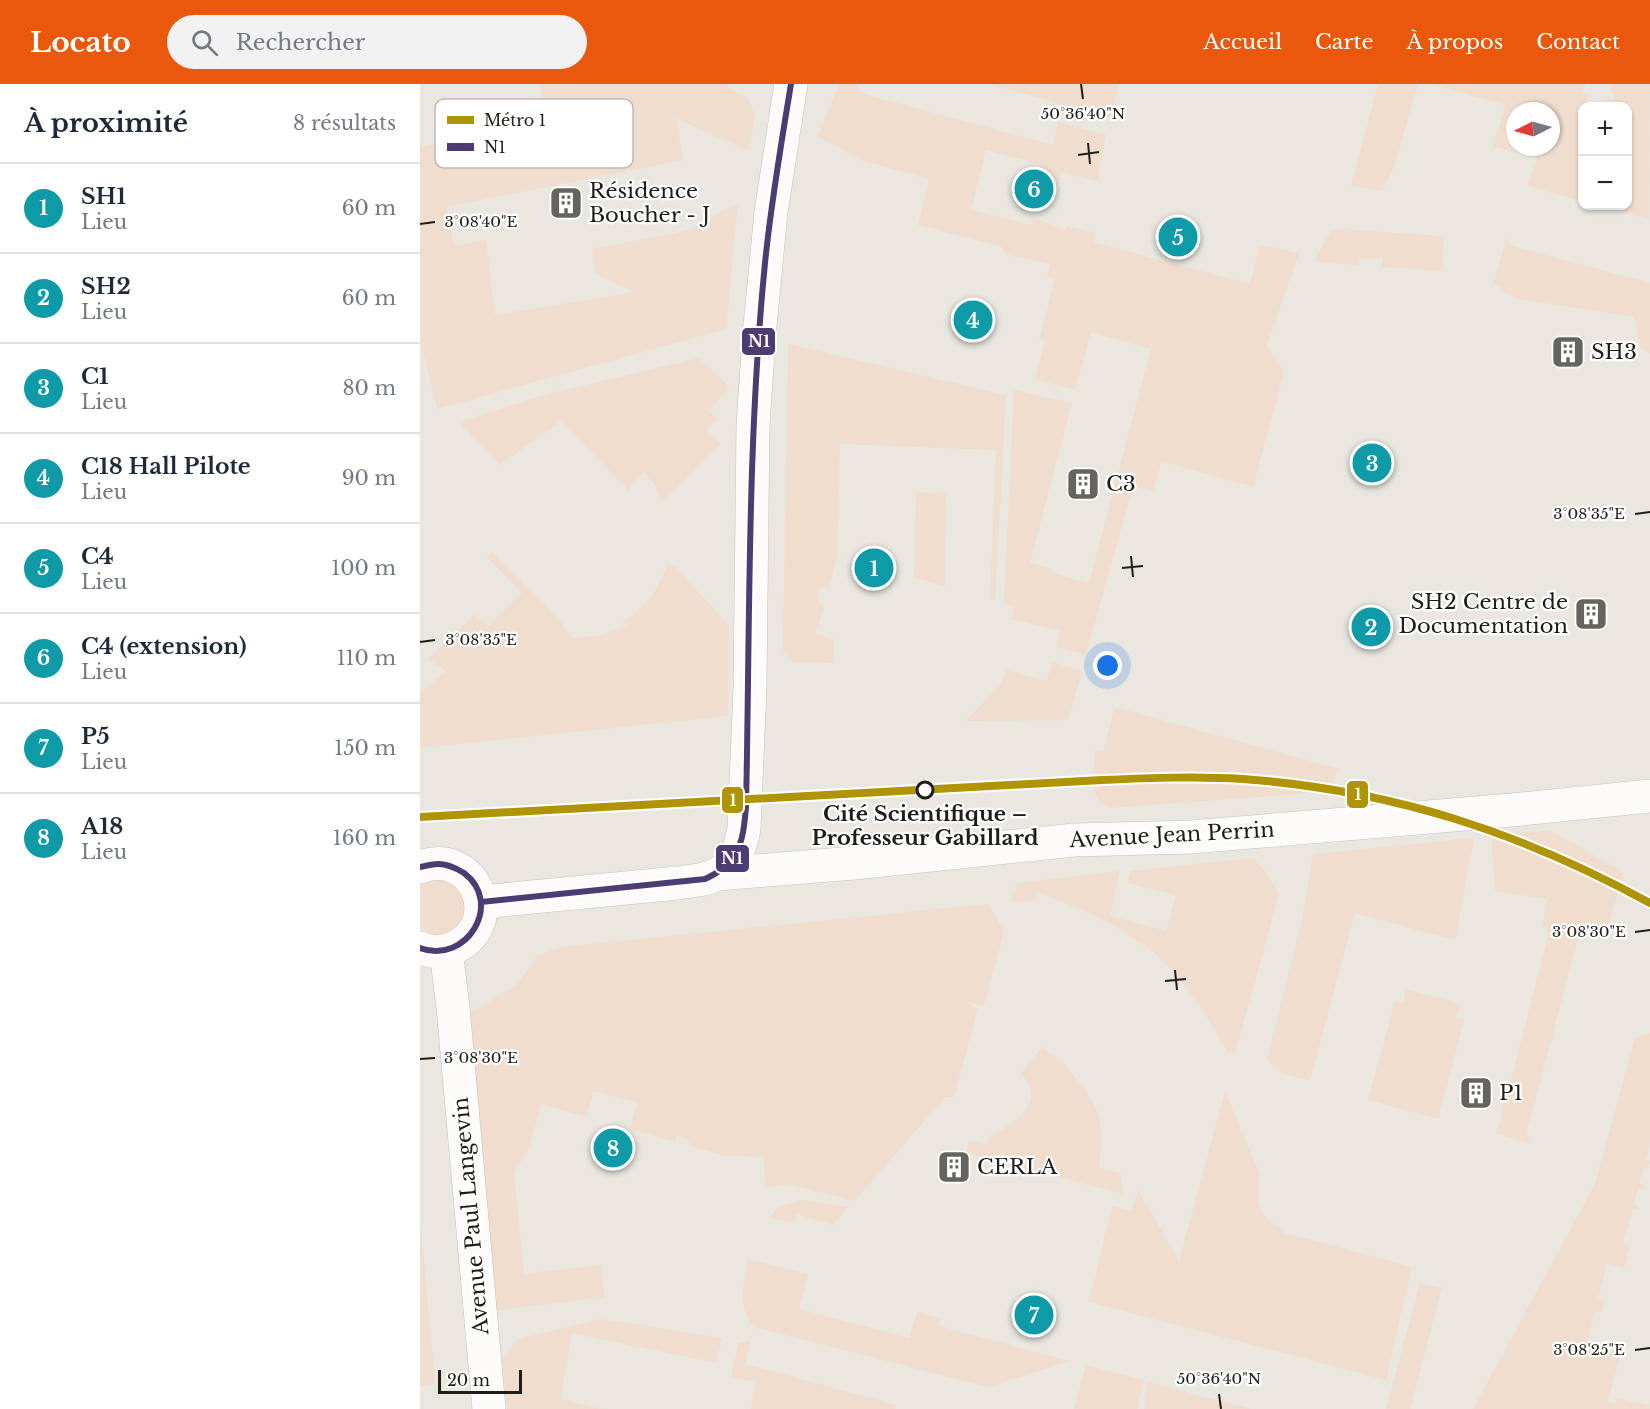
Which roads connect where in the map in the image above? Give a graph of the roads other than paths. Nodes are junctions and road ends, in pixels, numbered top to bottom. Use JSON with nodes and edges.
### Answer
{"nodes":[{"id":1,"x":791,"y":84,"type":"edge"},
{"id":2,"x":1650,"y":796,"type":"edge"},
{"id":3,"x":420,"y":867,"type":"edge"},
{"id":4,"x":718,"y":874,"type":"junction"},
{"id":5,"x":481,"y":902,"type":"junction"},
{"id":6,"x":433,"y":950,"type":"edge"},
{"id":7,"x":489,"y":1409,"type":"edge"}],
"edges":[{"from":1,"to":4,"type":"street"},
{"from":2,"to":4,"type":"street","name":"Avenue Jean Perrin"},
{"from":3,"to":5,"type":"street"},
{"from":4,"to":5,"type":"street","name":"Avenue Jean Perrin"},
{"from":5,"to":6,"type":"street"},
{"from":6,"to":7,"type":"street","name":"Avenue Paul Langevin"}]}
